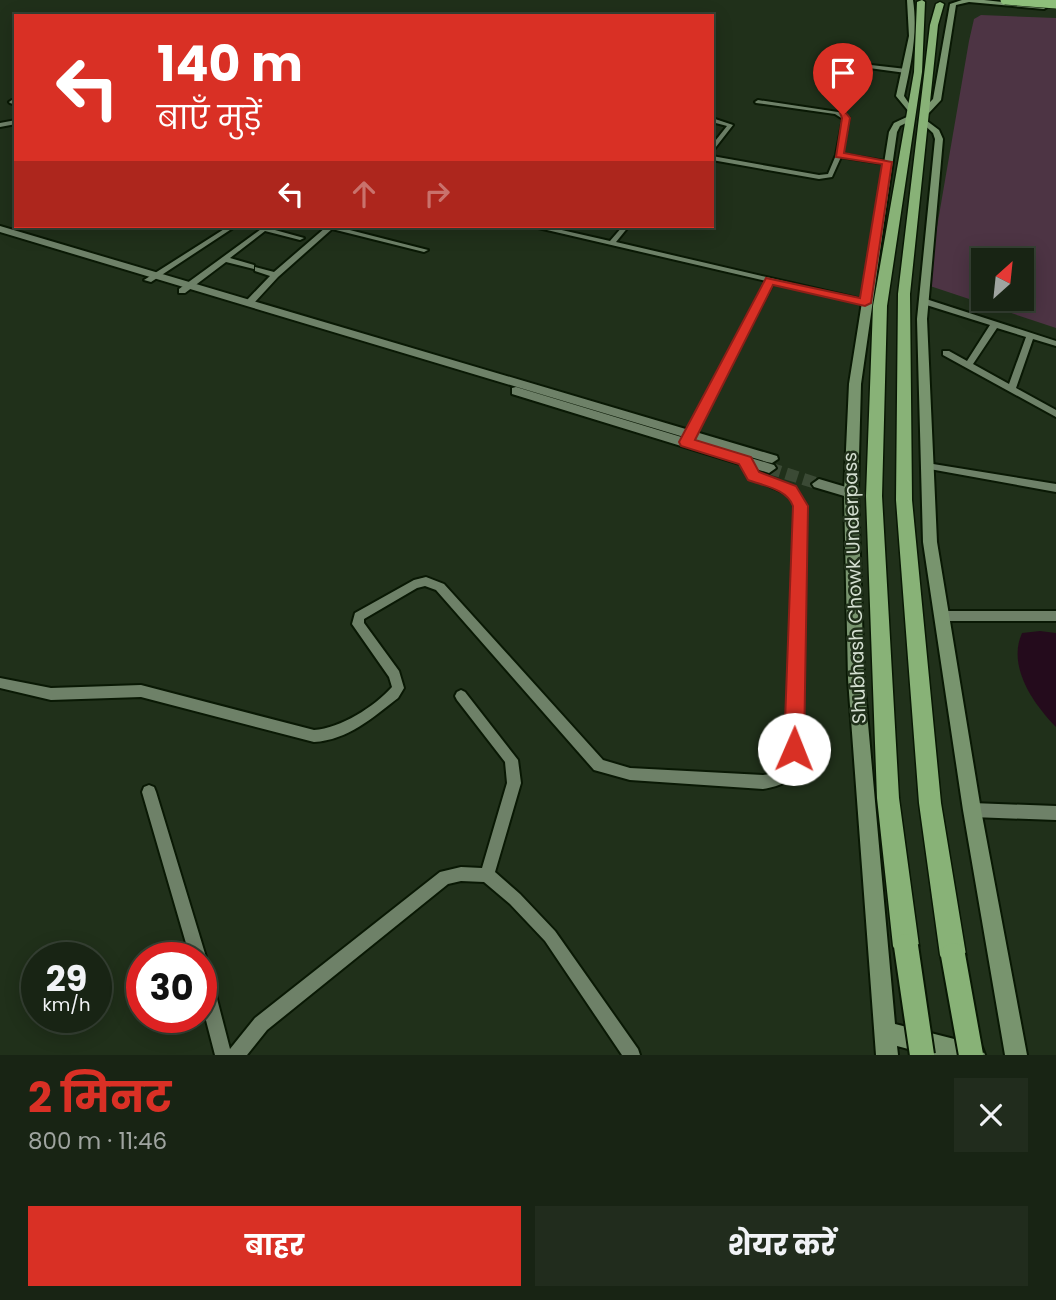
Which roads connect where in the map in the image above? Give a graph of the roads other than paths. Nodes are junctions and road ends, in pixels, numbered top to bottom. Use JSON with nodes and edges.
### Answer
{"nodes":[{"id":1,"x":968,"y":0,"type":"edge"},
{"id":2,"x":1005,"y":0,"type":"edge"},
{"id":3,"x":1015,"y":0,"type":"edge"},
{"id":4,"x":914,"y":1,"type":"edge"},
{"id":5,"x":942,"y":2,"type":"edge"},
{"id":6,"x":953,"y":4,"type":"junction"},
{"id":7,"x":1030,"y":6,"type":"junction"},
{"id":8,"x":1056,"y":6,"type":"edge"},
{"id":9,"x":871,"y":67,"type":"dead end"},
{"id":10,"x":906,"y":71,"type":"junction"},
{"id":11,"x":758,"y":102,"type":"dead end"},
{"id":12,"x":916,"y":116,"type":"junction"},
{"id":13,"x":714,"y":121,"type":"edge"},
{"id":14,"x":714,"y":147,"type":"edge"},
{"id":15,"x":839,"y":155,"type":"junction"},
{"id":16,"x":714,"y":158,"type":"edge"},
{"id":17,"x":887,"y":162,"type":"junction"},
{"id":18,"x":230,"y":228,"type":"edge"},
{"id":19,"x":327,"y":228,"type":"edge"},
{"id":20,"x":337,"y":228,"type":"edge"},
{"id":21,"x":544,"y":228,"type":"edge"},
{"id":22,"x":624,"y":228,"type":"edge"},
{"id":23,"x":0,"y":229,"type":"edge"},
{"id":24,"x":0,"y":236,"type":"edge"},
{"id":25,"x":300,"y":238,"type":"dead end"},
{"id":26,"x":611,"y":244,"type":"junction"},
{"id":27,"x":424,"y":250,"type":"dead end"},
{"id":28,"x":225,"y":259,"type":"junction"},
{"id":29,"x":275,"y":275,"type":"junction"},
{"id":30,"x":153,"y":277,"type":"junction"},
{"id":31,"x":770,"y":281,"type":"junction"},
{"id":32,"x":186,"y":288,"type":"junction"},
{"id":33,"x":923,"y":301,"type":"junction"},
{"id":34,"x":250,"y":302,"type":"junction"},
{"id":35,"x":865,"y":303,"type":"junction"},
{"id":36,"x":995,"y":324,"type":"junction"},
{"id":37,"x":1030,"y":336,"type":"junction"},
{"id":38,"x":1056,"y":344,"type":"edge"},
{"id":39,"x":946,"y":353,"type":"dead end"},
{"id":40,"x":969,"y":364,"type":"junction"},
{"id":41,"x":1012,"y":388,"type":"junction"},
{"id":42,"x":1056,"y":414,"type":"edge"},
{"id":43,"x":688,"y":437,"type":"junction"},
{"id":44,"x":746,"y":461,"type":"junction"},
{"id":45,"x":927,"y":466,"type":"junction"},
{"id":46,"x":821,"y":479,"type":"tunnel mouth"},
{"id":47,"x":1052,"y":487,"type":"edge"},
{"id":48,"x":851,"y":489,"type":"junction"},
{"id":49,"x":1056,"y":496,"type":"edge"},
{"id":50,"x":942,"y":616,"type":"junction"},
{"id":51,"x":1056,"y":616,"type":"edge"},
{"id":52,"x":0,"y":682,"type":"edge"},
{"id":53,"x":461,"y":696,"type":"dead end"},
{"id":54,"x":149,"y":792,"type":"dead end"},
{"id":55,"x":972,"y":810,"type":"junction"},
{"id":56,"x":1056,"y":813,"type":"edge"},
{"id":57,"x":487,"y":875,"type":"junction"},
{"id":58,"x":194,"y":942,"type":"edge"},
{"id":59,"x":217,"y":1031,"type":"edge"},
{"id":60,"x":885,"y":1031,"type":"junction"},
{"id":61,"x":223,"y":1055,"type":"edge"},
{"id":62,"x":236,"y":1055,"type":"edge"},
{"id":63,"x":632,"y":1055,"type":"edge"},
{"id":64,"x":887,"y":1055,"type":"edge"},
{"id":65,"x":922,"y":1055,"type":"edge"},
{"id":66,"x":972,"y":1055,"type":"edge"},
{"id":67,"x":1016,"y":1055,"type":"edge"}],
"edges":[{"from":1,"to":6,"type":"main road"},
{"from":1,"to":7,"type":"main road"},
{"from":2,"to":8,"type":"highway","bridge":true},
{"from":3,"to":7,"type":"main road"},
{"from":4,"to":10,"type":"main road"},
{"from":4,"to":12,"type":"highway"},
{"from":5,"to":6,"type":"main road"},
{"from":5,"to":12,"type":"highway"},
{"from":6,"to":12,"type":"main road"},
{"from":7,"to":8,"type":"main road"},
{"from":9,"to":10,"type":"street"},
{"from":10,"to":12,"type":"main road"},
{"from":11,"to":15,"type":"street"},
{"from":12,"to":17,"type":"main road"},
{"from":12,"to":33,"type":"main road"},
{"from":12,"to":65,"type":"highway","name":"Shubhash Chowk Underpass","bridge":true},
{"from":12,"to":66,"type":"highway","bridge":true},
{"from":13,"to":14,"type":"street"},
{"from":15,"to":16,"type":"street"},
{"from":15,"to":17,"type":"street"},
{"from":17,"to":35,"type":"main road"},
{"from":18,"to":30,"type":"street"},
{"from":19,"to":29,"type":"street"},
{"from":20,"to":27,"type":"street"},
{"from":21,"to":26,"type":"street"},
{"from":22,"to":26,"type":"street"},
{"from":23,"to":30,"type":"street"},
{"from":24,"to":30,"type":"street"},
{"from":25,"to":28,"type":"street"},
{"from":26,"to":31,"type":"street"},
{"from":28,"to":29,"type":"street"},
{"from":28,"to":32,"type":"street"},
{"from":29,"to":34,"type":"street"},
{"from":30,"to":32,"type":"street"},
{"from":31,"to":35,"type":"street"},
{"from":31,"to":43,"type":"street"},
{"from":32,"to":34,"type":"street"},
{"from":32,"to":43,"type":"street"},
{"from":33,"to":36,"type":"street"},
{"from":33,"to":45,"type":"main road"},
{"from":34,"to":43,"type":"street"},
{"from":35,"to":48,"type":"main road"},
{"from":36,"to":37,"type":"street"},
{"from":36,"to":40,"type":"street"},
{"from":37,"to":38,"type":"street"},
{"from":37,"to":41,"type":"street"},
{"from":39,"to":40,"type":"street"},
{"from":40,"to":41,"type":"street"},
{"from":41,"to":42,"type":"street"},
{"from":43,"to":44,"type":"street"},
{"from":43,"to":44,"type":"street"},
{"from":44,"to":52,"type":"street"},
{"from":45,"to":47,"type":"street"},
{"from":45,"to":50,"type":"main road"},
{"from":46,"to":48,"type":"street"},
{"from":47,"to":49,"type":"street"},
{"from":48,"to":60,"type":"main road"},
{"from":50,"to":51,"type":"street"},
{"from":50,"to":55,"type":"main road"},
{"from":53,"to":57,"type":"street"},
{"from":54,"to":58,"type":"street"},
{"from":55,"to":56,"type":"street"},
{"from":55,"to":67,"type":"main road"},
{"from":57,"to":62,"type":"street"},
{"from":57,"to":63,"type":"street"},
{"from":59,"to":61,"type":"street"},
{"from":60,"to":64,"type":"main road"},
{"from":60,"to":66,"type":"main road"}]}
